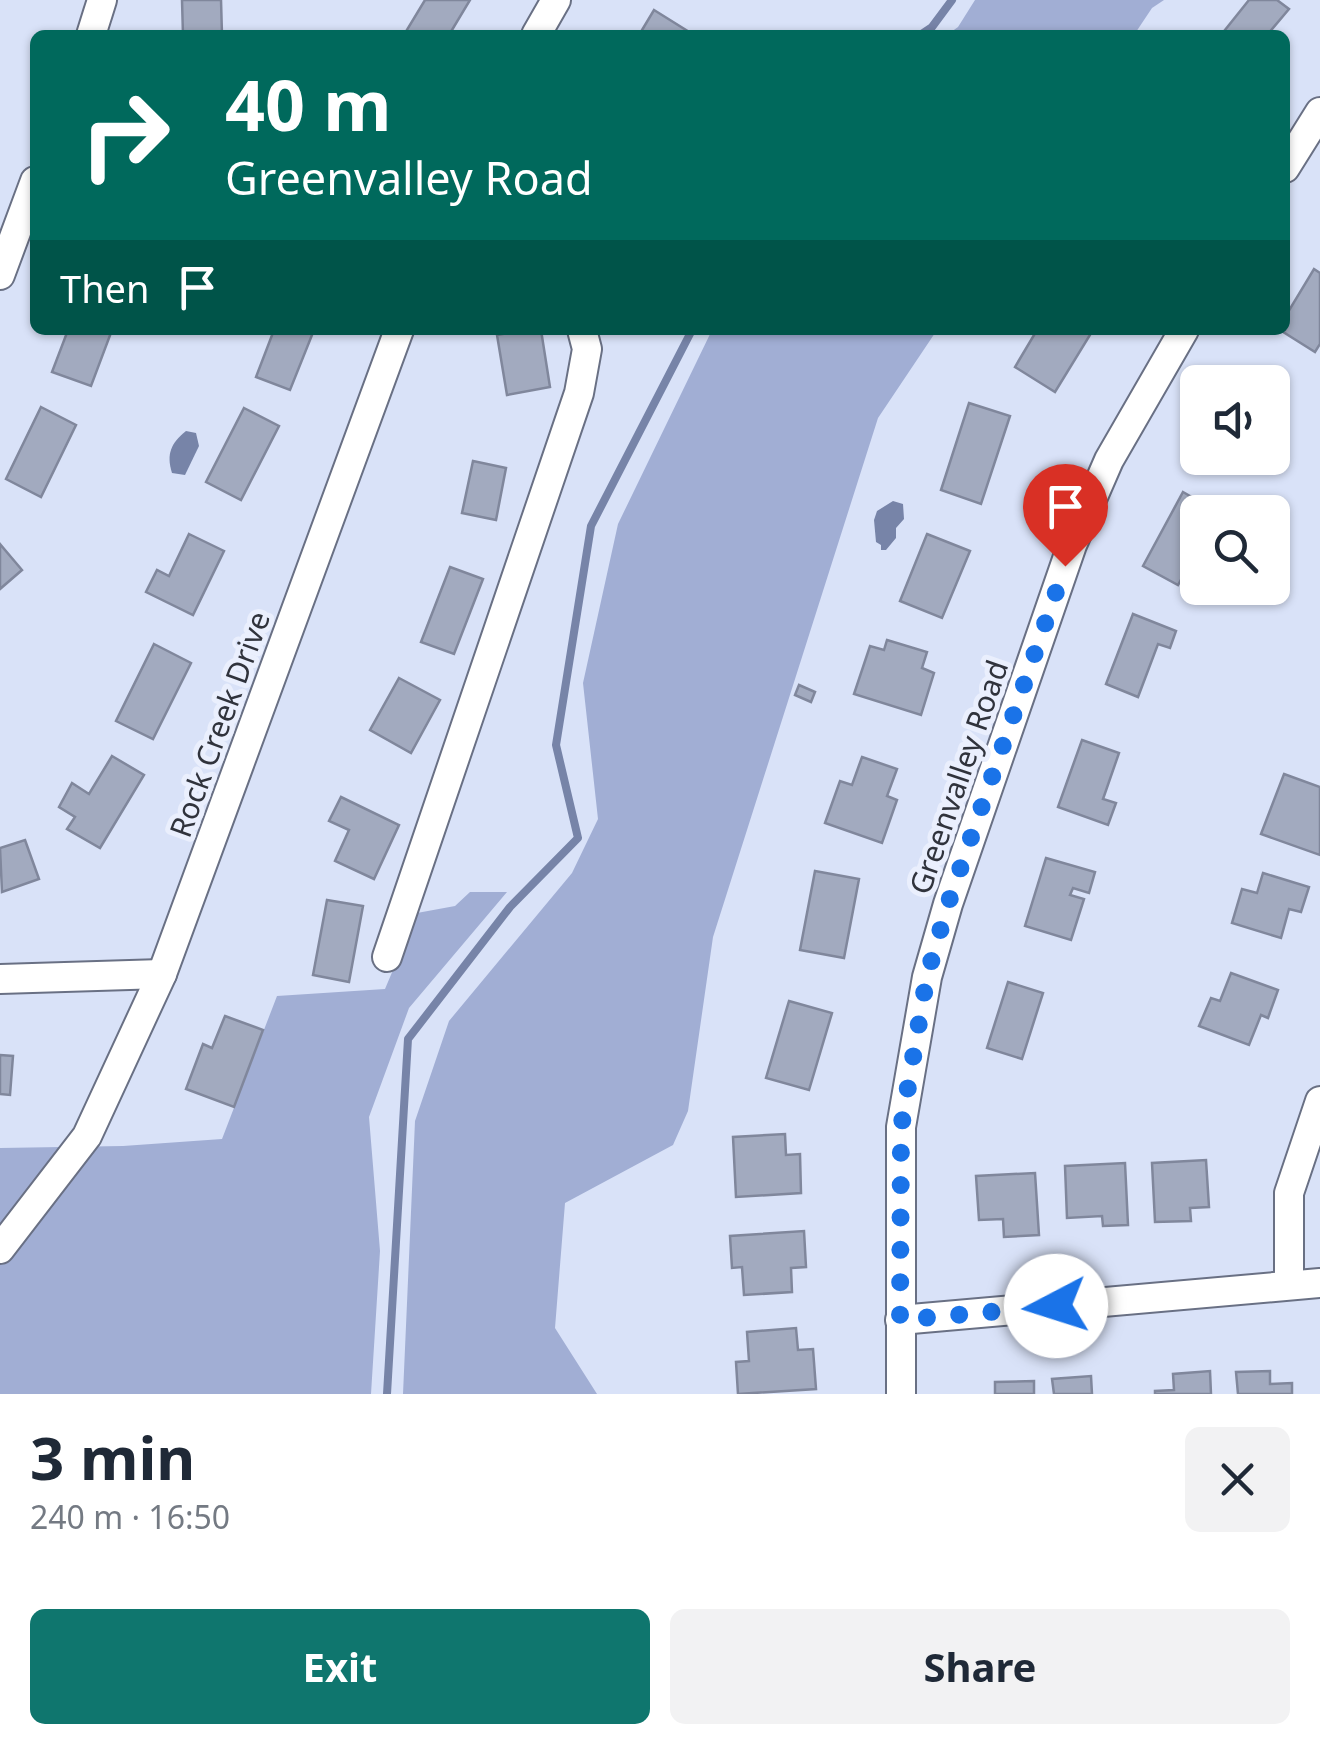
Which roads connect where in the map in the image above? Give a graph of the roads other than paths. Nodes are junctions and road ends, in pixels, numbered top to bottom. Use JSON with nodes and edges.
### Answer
{"nodes":[{"id":1,"x":102,"y":0,"type":"edge"},
{"id":2,"x":556,"y":0,"type":"edge"},
{"id":3,"x":92,"y":30,"type":"edge"},
{"id":4,"x":539,"y":30,"type":"edge"},
{"id":5,"x":1320,"y":112,"type":"edge"},
{"id":6,"x":1290,"y":160,"type":"edge"},
{"id":7,"x":30,"y":188,"type":"edge"},
{"id":8,"x":12,"y":208,"type":"edge"},
{"id":9,"x":0,"y":275,"type":"edge"},
{"id":10,"x":397,"y":335,"type":"edge"},
{"id":11,"x":583,"y":335,"type":"edge"},
{"id":12,"x":1172,"y":335,"type":"edge"},
{"id":13,"x":387,"y":958,"type":"dead end"},
{"id":14,"x":162,"y":974,"type":"junction"},
{"id":15,"x":0,"y":979,"type":"edge"},
{"id":16,"x":1320,"y":1101,"type":"edge"},
{"id":17,"x":0,"y":1250,"type":"edge"},
{"id":18,"x":1320,"y":1283,"type":"edge"},
{"id":19,"x":1290,"y":1284,"type":"junction"},
{"id":20,"x":900,"y":1320,"type":"junction"},
{"id":21,"x":901,"y":1394,"type":"edge"}],
"edges":[{"from":1,"to":3,"type":"street"},
{"from":2,"to":4,"type":"street"},
{"from":5,"to":6,"type":"street"},
{"from":7,"to":8,"type":"street"},
{"from":8,"to":9,"type":"street"},
{"from":10,"to":14,"type":"street","name":"Rock Creek Drive"},
{"from":11,"to":13,"type":"street"},
{"from":12,"to":20,"type":"street","name":"Greenvalley Road"},
{"from":14,"to":15,"type":"street"},
{"from":14,"to":17,"type":"street","name":"Rock Creek Drive"},
{"from":16,"to":19,"type":"street"},
{"from":18,"to":19,"type":"street"},
{"from":19,"to":20,"type":"street"},
{"from":20,"to":21,"type":"street","name":"Greenvalley Road"}]}
